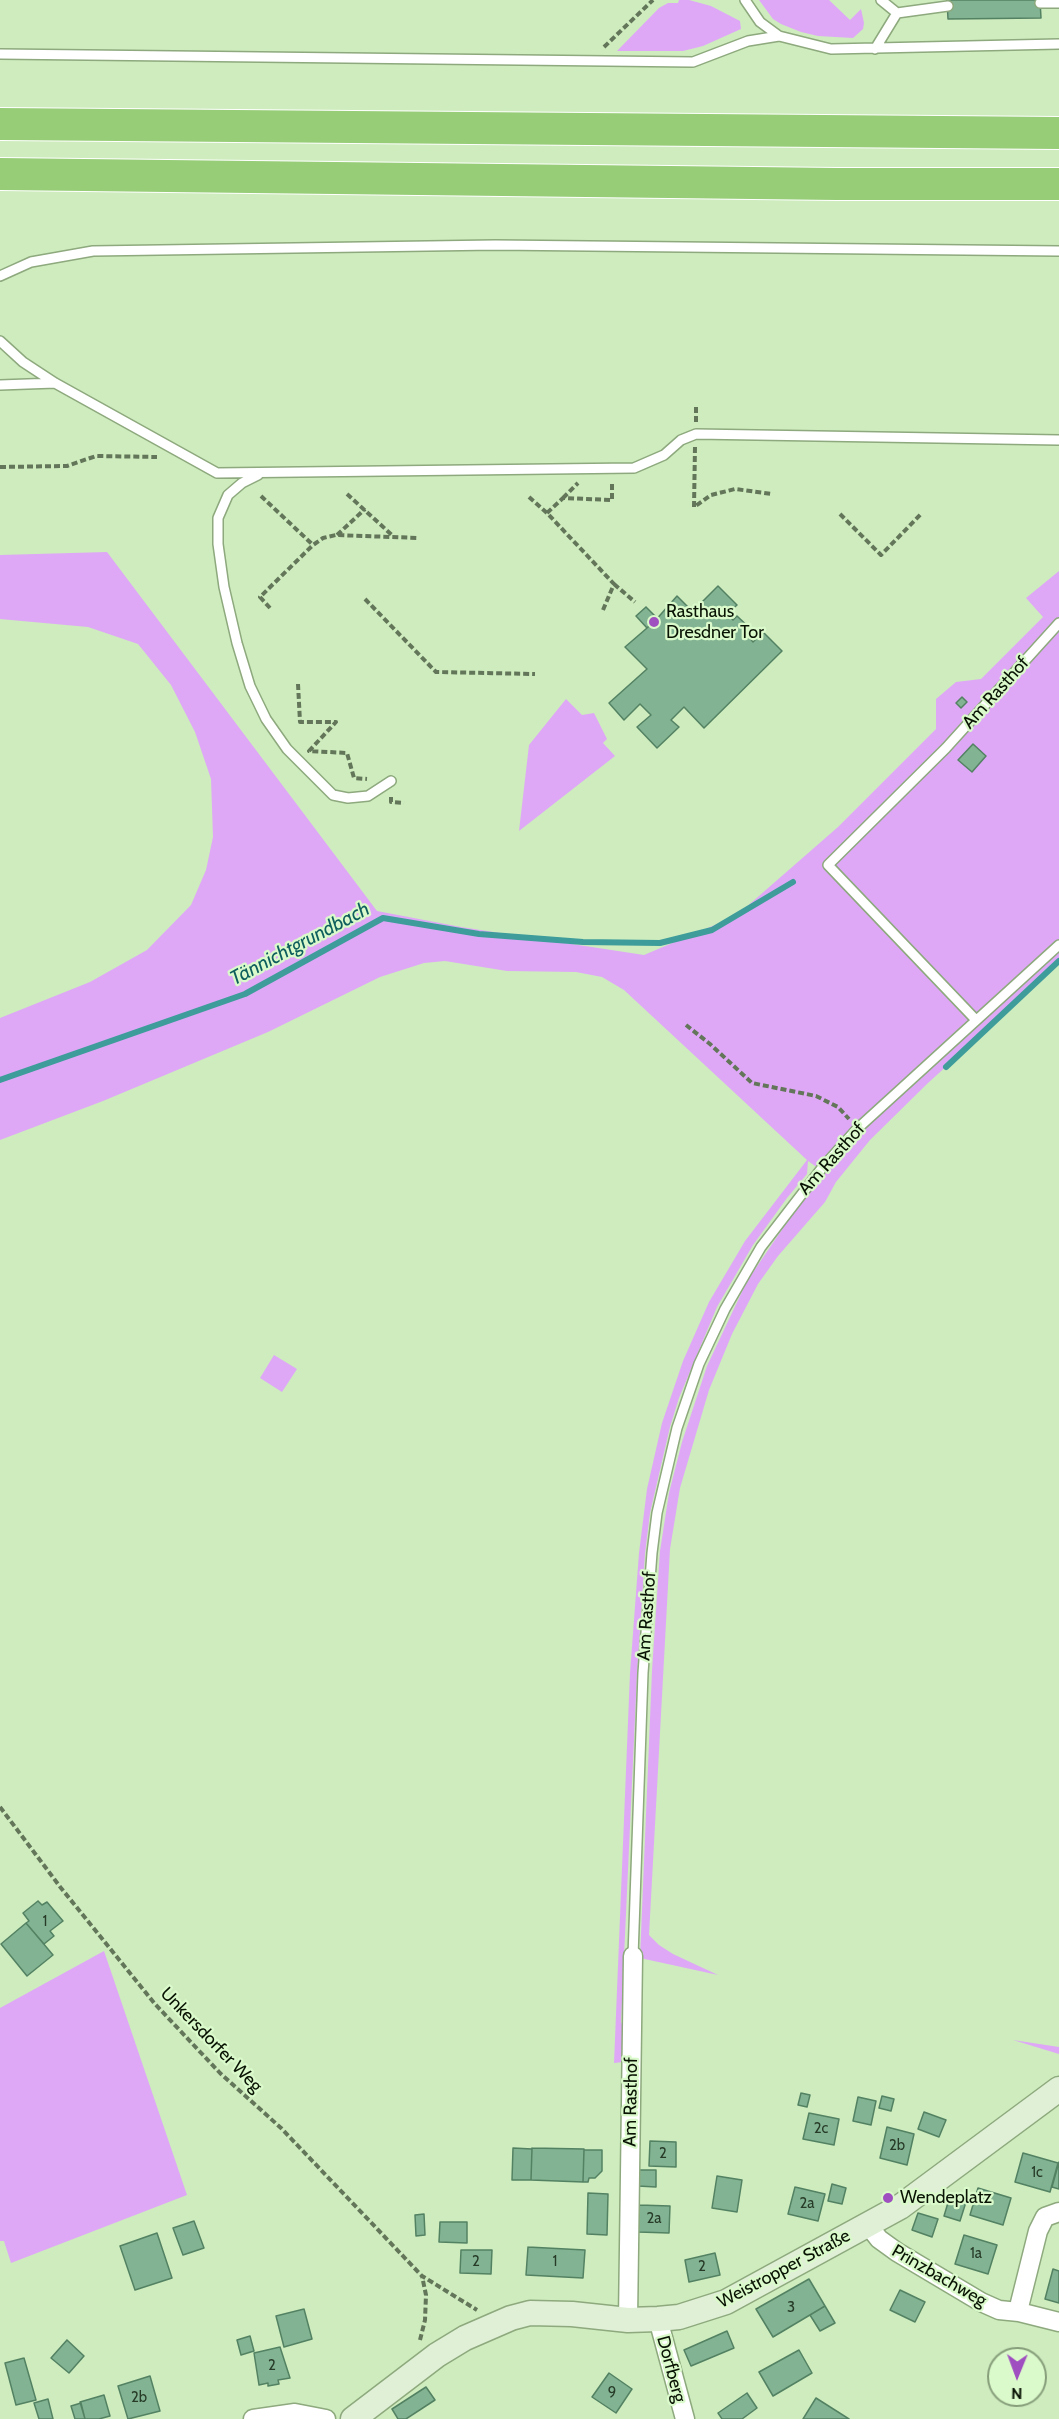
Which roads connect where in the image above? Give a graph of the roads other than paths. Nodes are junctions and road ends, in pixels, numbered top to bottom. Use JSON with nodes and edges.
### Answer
{"nodes":[{"id":1,"x":745,"y":0,"type":"edge"},
{"id":2,"x":880,"y":0,"type":"edge"},
{"id":3,"x":1040,"y":3,"type":"dead end"},
{"id":4,"x":1059,"y":3,"type":"edge"},
{"id":5,"x":921,"y":5,"type":"edge"},
{"id":6,"x":948,"y":6,"type":"dead end"},
{"id":7,"x":897,"y":13,"type":"junction"},
{"id":8,"x":779,"y":36,"type":"junction"},
{"id":9,"x":1059,"y":44,"type":"edge"},
{"id":10,"x":875,"y":48,"type":"junction"},
{"id":11,"x":0,"y":54,"type":"edge"},
{"id":12,"x":0,"y":124,"type":"edge"},
{"id":13,"x":1059,"y":133,"type":"edge"},
{"id":14,"x":0,"y":174,"type":"edge"},
{"id":15,"x":1059,"y":184,"type":"edge"},
{"id":16,"x":1059,"y":251,"type":"edge"},
{"id":17,"x":0,"y":276,"type":"edge"},
{"id":18,"x":0,"y":340,"type":"edge"},
{"id":19,"x":55,"y":383,"type":"junction"},
{"id":20,"x":0,"y":386,"type":"edge"},
{"id":21,"x":1059,"y":440,"type":"edge"},
{"id":22,"x":261,"y":473,"type":"junction"},
{"id":23,"x":1059,"y":622,"type":"edge"},
{"id":24,"x":391,"y":781,"type":"road end"},
{"id":25,"x":1059,"y":945,"type":"edge"},
{"id":26,"x":976,"y":1020,"type":"junction"},
{"id":27,"x":633,"y":1956,"type":"joint"},
{"id":28,"x":1059,"y":2090,"type":"edge"},
{"id":29,"x":1059,"y":2212,"type":"edge"},
{"id":30,"x":868,"y":2224,"type":"junction"},
{"id":31,"x":1020,"y":2312,"type":"junction"},
{"id":32,"x":658,"y":2319,"type":"junction"},
{"id":33,"x":628,"y":2320,"type":"junction"},
{"id":34,"x":1059,"y":2322,"type":"edge"},
{"id":35,"x":253,"y":2419,"type":"edge"},
{"id":36,"x":326,"y":2419,"type":"edge"},
{"id":37,"x":353,"y":2419,"type":"edge"},
{"id":38,"x":685,"y":2419,"type":"edge"}],
"edges":[{"from":1,"to":8,"type":"lane"},
{"from":2,"to":7,"type":"lane"},
{"from":3,"to":4,"type":"lane"},
{"from":5,"to":6,"type":"lane"},
{"from":5,"to":7,"type":"lane"},
{"from":7,"to":10,"type":"lane"},
{"from":8,"to":10,"type":"lane"},
{"from":8,"to":11,"type":"lane"},
{"from":9,"to":10,"type":"lane"},
{"from":12,"to":13,"type":"highway"},
{"from":14,"to":15,"type":"highway"},
{"from":16,"to":17,"type":"lane"},
{"from":18,"to":19,"type":"lane"},
{"from":19,"to":20,"type":"lane"},
{"from":19,"to":22,"type":"lane"},
{"from":21,"to":22,"type":"lane"},
{"from":22,"to":24,"type":"lane"},
{"from":23,"to":26,"type":"lane","name":"Am Rasthof"},
{"from":25,"to":26,"type":"lane","name":"Am Rasthof"},
{"from":26,"to":27,"type":"lane","name":"Am Rasthof"},
{"from":27,"to":33,"type":"street","name":"Am Rasthof"},
{"from":28,"to":30,"type":"street","name":"Weistropper Straße"},
{"from":29,"to":31,"type":"street"},
{"from":30,"to":31,"type":"street","name":"Prinzbachweg"},
{"from":30,"to":32,"type":"street","name":"Weistropper Straße"},
{"from":31,"to":34,"type":"street","name":"Prinzbachweg"},
{"from":32,"to":33,"type":"street","name":"Weistropper Straße"},
{"from":32,"to":38,"type":"street","name":"Dorfberg"},
{"from":33,"to":37,"type":"street","name":"Weistropper Straße"},
{"from":35,"to":36,"type":"street"}]}
